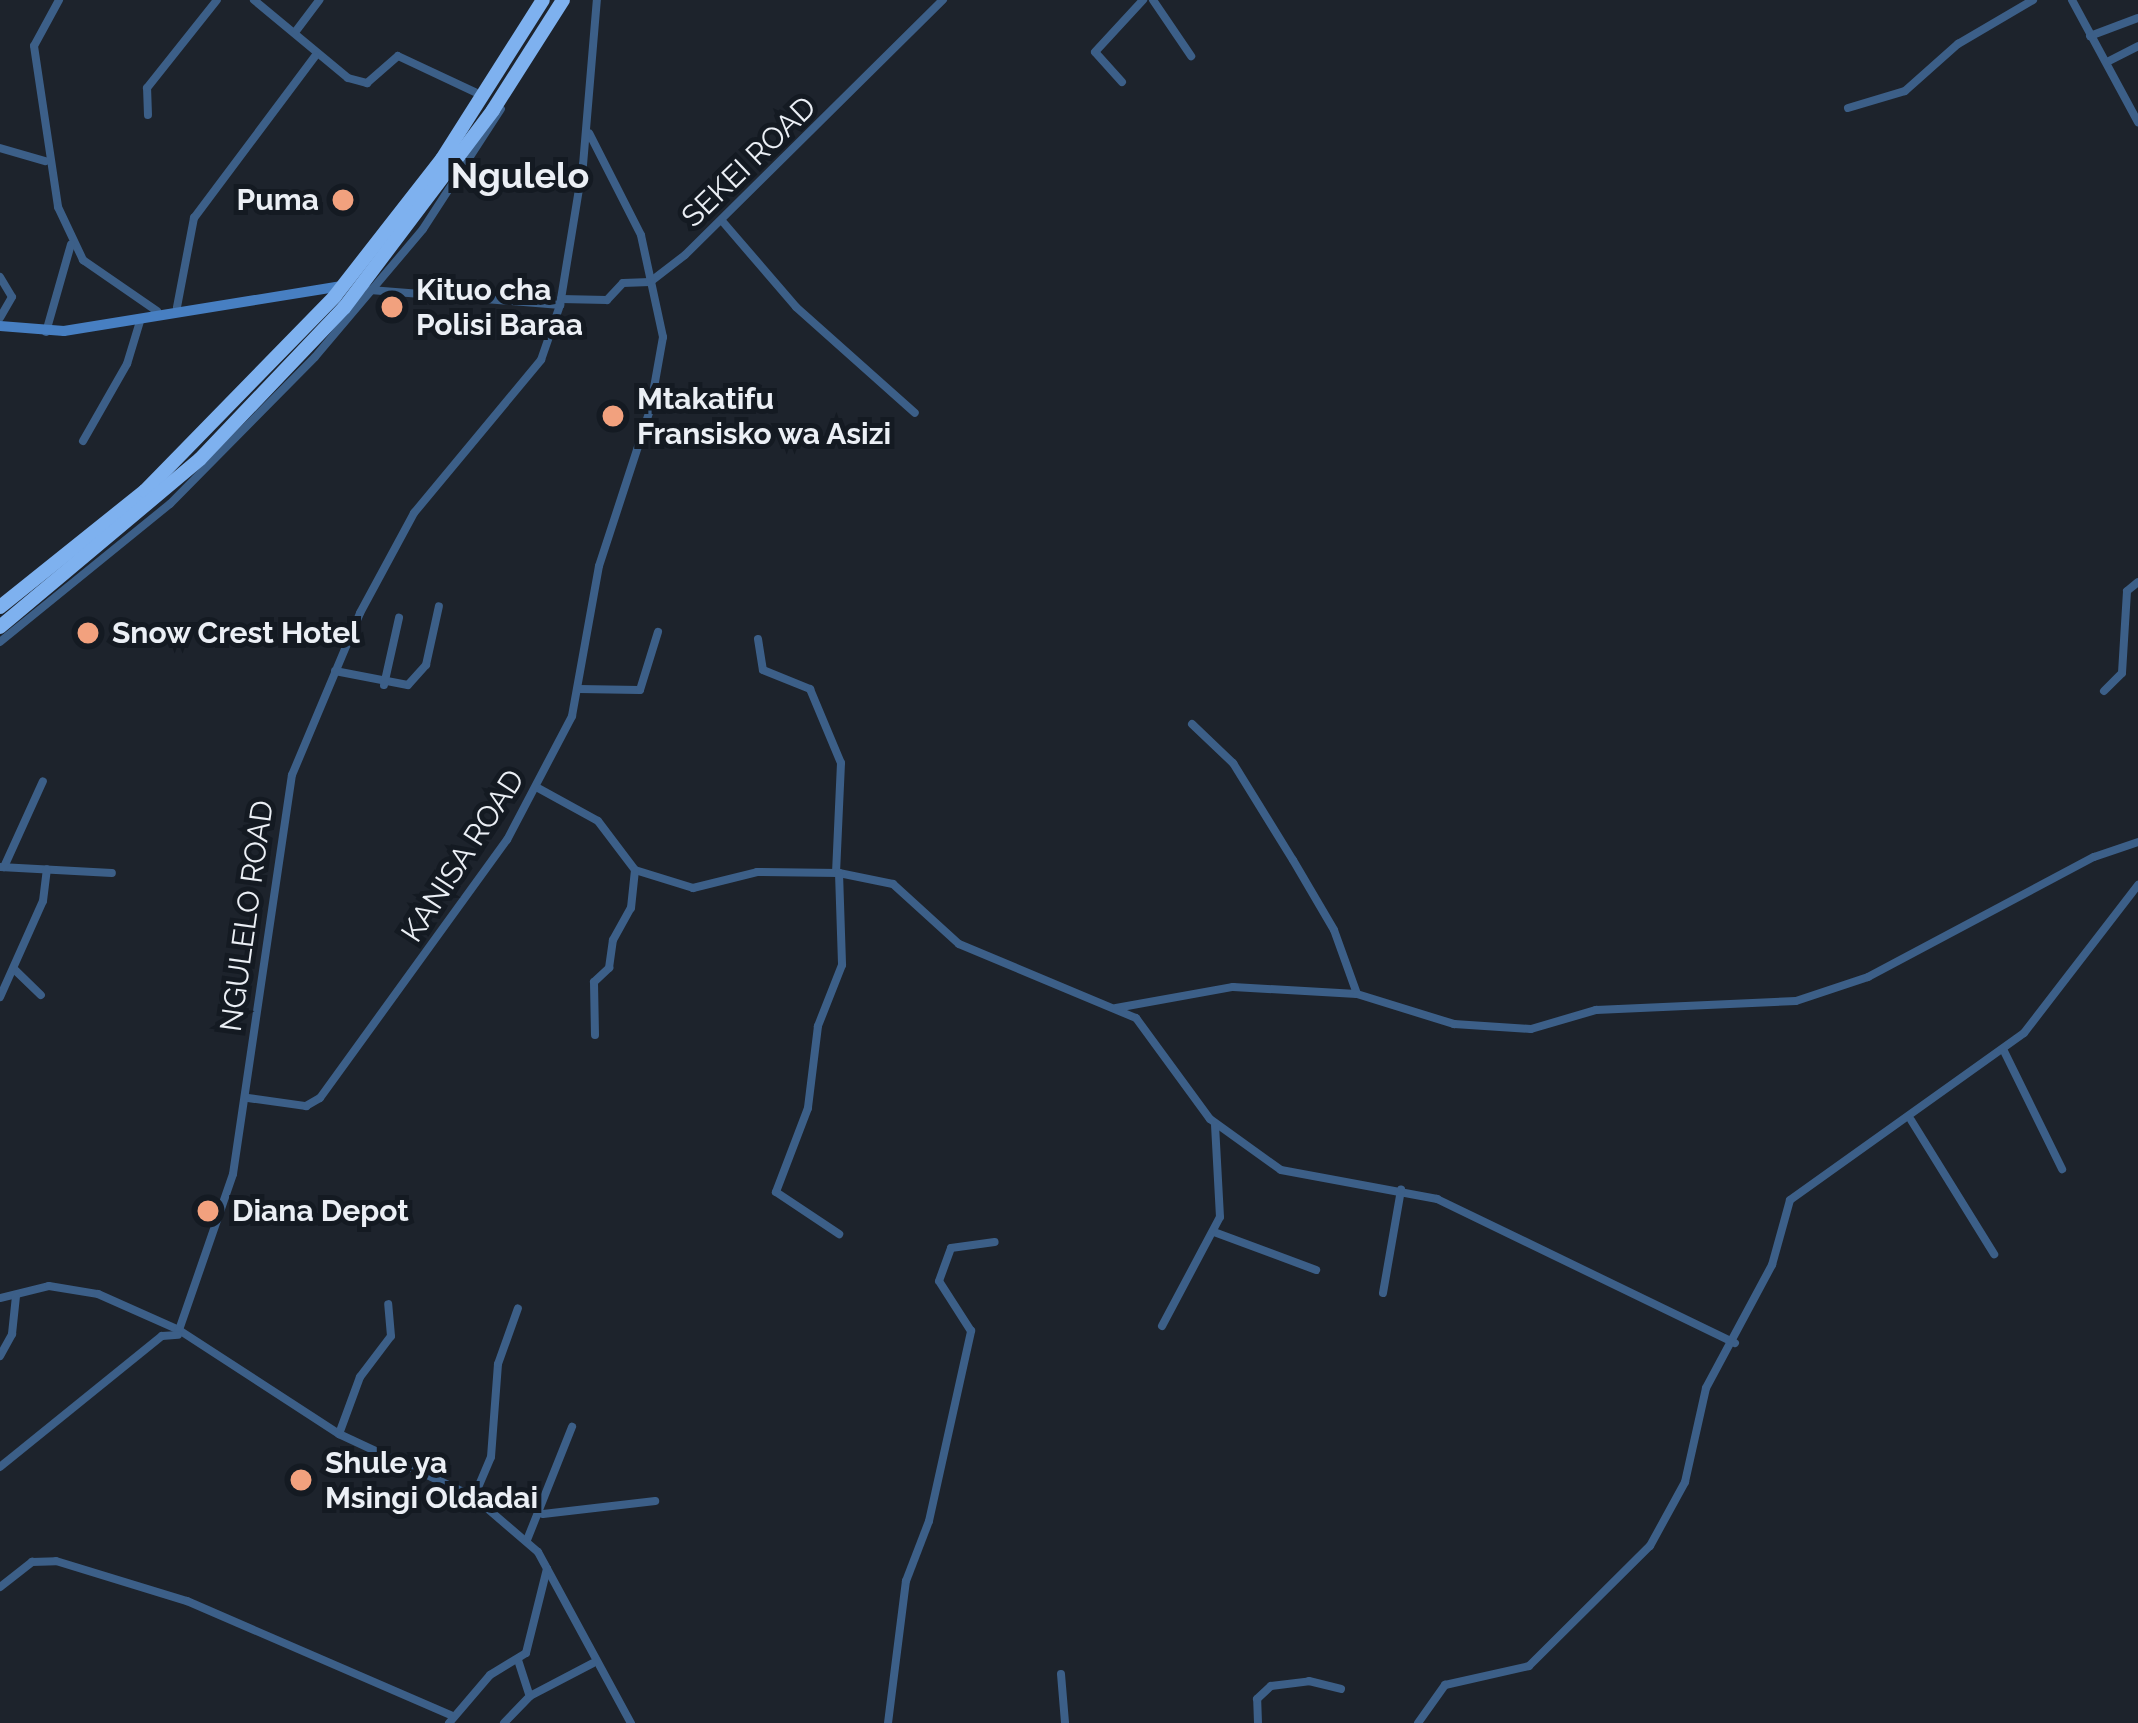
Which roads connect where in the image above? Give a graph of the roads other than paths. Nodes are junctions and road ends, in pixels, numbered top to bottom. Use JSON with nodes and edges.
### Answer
{"nodes":[{"id":1,"x":58,"y":0,"type":"edge"},
{"id":2,"x":218,"y":0,"type":"edge"},
{"id":3,"x":254,"y":0,"type":"edge"},
{"id":4,"x":319,"y":0,"type":"edge"},
{"id":5,"x":543,"y":0,"type":"edge"},
{"id":6,"x":562,"y":0,"type":"edge"},
{"id":7,"x":943,"y":0,"type":"edge"},
{"id":8,"x":1143,"y":0,"type":"edge"},
{"id":9,"x":1153,"y":0,"type":"edge"},
{"id":10,"x":2032,"y":0,"type":"edge"},
{"id":11,"x":2072,"y":0,"type":"edge"},
{"id":12,"x":593,"y":2,"type":"edge"},
{"id":13,"x":2138,"y":18,"type":"edge"},
{"id":14,"x":296,"y":31,"type":"junction"},
{"id":15,"x":2090,"y":36,"type":"junction"},
{"id":16,"x":2138,"y":46,"type":"edge"},
{"id":17,"x":315,"y":56,"type":"junction"},
{"id":18,"x":1191,"y":56,"type":"dead end"},
{"id":19,"x":2107,"y":62,"type":"junction"},
{"id":20,"x":1122,"y":82,"type":"dead end"},
{"id":21,"x":475,"y":92,"type":"dead end"},
{"id":22,"x":1848,"y":108,"type":"dead end"},
{"id":23,"x":148,"y":115,"type":"dead end"},
{"id":24,"x":2138,"y":122,"type":"edge"},
{"id":25,"x":589,"y":131,"type":"junction"},
{"id":26,"x":0,"y":148,"type":"edge"},
{"id":27,"x":45,"y":161,"type":"junction"},
{"id":28,"x":723,"y":222,"type":"junction"},
{"id":29,"x":72,"y":243,"type":"junction"},
{"id":30,"x":656,"y":277,"type":"junction"},
{"id":31,"x":0,"y":278,"type":"edge"},
{"id":32,"x":343,"y":286,"type":"junction"},
{"id":33,"x":367,"y":289,"type":"junction"},
{"id":34,"x":560,"y":302,"type":"junction"},
{"id":35,"x":177,"y":307,"type":"junction"},
{"id":36,"x":157,"y":310,"type":"junction"},
{"id":37,"x":142,"y":315,"type":"junction"},
{"id":38,"x":0,"y":322,"type":"edge"},
{"id":39,"x":46,"y":332,"type":"junction"},
{"id":40,"x":915,"y":413,"type":"dead end"},
{"id":41,"x":83,"y":441,"type":"dead end"},
{"id":42,"x":2138,"y":582,"type":"edge"},
{"id":43,"x":440,"y":606,"type":"dead end"},
{"id":44,"x":0,"y":607,"type":"edge"},
{"id":45,"x":399,"y":617,"type":"dead end"},
{"id":46,"x":0,"y":627,"type":"edge"},
{"id":47,"x":658,"y":632,"type":"dead end"},
{"id":48,"x":758,"y":639,"type":"dead end"},
{"id":49,"x":0,"y":642,"type":"edge"},
{"id":50,"x":335,"y":671,"type":"junction"},
{"id":51,"x":384,"y":685,"type":"junction"},
{"id":52,"x":579,"y":689,"type":"junction"},
{"id":53,"x":2104,"y":691,"type":"dead end"},
{"id":54,"x":1192,"y":724,"type":"dead end"},
{"id":55,"x":43,"y":782,"type":"dead end"},
{"id":56,"x":538,"y":788,"type":"junction"},
{"id":57,"x":2138,"y":842,"type":"edge"},
{"id":58,"x":2,"y":867,"type":"edge"},
{"id":59,"x":47,"y":869,"type":"junction"},
{"id":60,"x":635,"y":870,"type":"junction"},
{"id":61,"x":838,"y":873,"type":"junction"},
{"id":62,"x":112,"y":874,"type":"dead end"},
{"id":63,"x":2138,"y":885,"type":"edge"},
{"id":64,"x":15,"y":970,"type":"junction"},
{"id":65,"x":1358,"y":994,"type":"junction"},
{"id":66,"x":41,"y":995,"type":"dead end"},
{"id":67,"x":0,"y":997,"type":"edge"},
{"id":68,"x":1116,"y":1008,"type":"junction"},
{"id":69,"x":595,"y":1035,"type":"dead end"},
{"id":70,"x":2003,"y":1049,"type":"junction"},
{"id":71,"x":248,"y":1098,"type":"junction"},
{"id":72,"x":1911,"y":1120,"type":"junction"},
{"id":73,"x":1215,"y":1124,"type":"junction"},
{"id":74,"x":2062,"y":1169,"type":"dead end"},
{"id":75,"x":1401,"y":1190,"type":"junction"},
{"id":76,"x":1214,"y":1232,"type":"junction"},
{"id":77,"x":839,"y":1234,"type":"dead end"},
{"id":78,"x":995,"y":1242,"type":"dead end"},
{"id":79,"x":1994,"y":1254,"type":"dead end"},
{"id":80,"x":1316,"y":1270,"type":"dead end"},
{"id":81,"x":1384,"y":1293,"type":"dead end"},
{"id":82,"x":16,"y":1296,"type":"junction"},
{"id":83,"x":0,"y":1298,"type":"edge"},
{"id":84,"x":388,"y":1304,"type":"dead end"},
{"id":85,"x":518,"y":1308,"type":"dead end"},
{"id":86,"x":1162,"y":1326,"type":"dead end"},
{"id":87,"x":182,"y":1334,"type":"junction"},
{"id":88,"x":1735,"y":1343,"type":"junction"},
{"id":89,"x":0,"y":1357,"type":"edge"},
{"id":90,"x":572,"y":1427,"type":"dead end"},
{"id":91,"x":339,"y":1434,"type":"junction"},
{"id":92,"x":0,"y":1467,"type":"edge"},
{"id":93,"x":474,"y":1497,"type":"junction"},
{"id":94,"x":655,"y":1501,"type":"dead end"},
{"id":95,"x":543,"y":1514,"type":"junction"},
{"id":96,"x":527,"y":1540,"type":"junction"},
{"id":97,"x":548,"y":1569,"type":"junction"},
{"id":98,"x":0,"y":1587,"type":"edge"},
{"id":99,"x":518,"y":1660,"type":"junction"},
{"id":100,"x":593,"y":1663,"type":"junction"},
{"id":101,"x":1061,"y":1674,"type":"dead end"},
{"id":102,"x":1341,"y":1689,"type":"dead end"},
{"id":103,"x":530,"y":1696,"type":"junction"},
{"id":104,"x":450,"y":1719,"type":"edge"},
{"id":105,"x":504,"y":1723,"type":"edge"},
{"id":106,"x":631,"y":1723,"type":"edge"},
{"id":107,"x":888,"y":1723,"type":"edge"},
{"id":108,"x":1065,"y":1723,"type":"edge"},
{"id":109,"x":1258,"y":1723,"type":"edge"},
{"id":110,"x":1418,"y":1723,"type":"edge"}],
"edges":[{"from":1,"to":27,"type":"street"},
{"from":2,"to":23,"type":"street"},
{"from":3,"to":14,"type":"street"},
{"from":4,"to":14,"type":"street"},
{"from":5,"to":32,"type":"highway"},
{"from":6,"to":33,"type":"highway"},
{"from":7,"to":28,"type":"street","name":"SEKEI ROAD"},
{"from":8,"to":20,"type":"street"},
{"from":9,"to":18,"type":"street"},
{"from":10,"to":22,"type":"street"},
{"from":11,"to":15,"type":"street"},
{"from":12,"to":25,"type":"street","name":"NGULELO ROAD"},
{"from":13,"to":15,"type":"street"},
{"from":14,"to":17,"type":"street"},
{"from":15,"to":19,"type":"street"},
{"from":16,"to":19,"type":"street"},
{"from":17,"to":21,"type":"street"},
{"from":17,"to":35,"type":"street"},
{"from":19,"to":24,"type":"street"},
{"from":25,"to":30,"type":"street","name":"KANISA ROAD"},
{"from":25,"to":34,"type":"street","name":"NGULELO ROAD"},
{"from":26,"to":27,"type":"street"},
{"from":27,"to":29,"type":"street"},
{"from":28,"to":30,"type":"street","name":"SEKEI ROAD"},
{"from":28,"to":40,"type":"street"},
{"from":29,"to":36,"type":"street"},
{"from":29,"to":39,"type":"street"},
{"from":30,"to":34,"type":"street","name":"SEKEI ROAD"},
{"from":30,"to":52,"type":"street","name":"KANISA ROAD"},
{"from":31,"to":38,"type":"street"},
{"from":32,"to":35,"type":"street"},
{"from":32,"to":44,"type":"highway"},
{"from":33,"to":34,"type":"street","name":"SEKEI ROAD"},
{"from":33,"to":46,"type":"highway"},
{"from":33,"to":49,"type":"street"},
{"from":34,"to":50,"type":"street","name":"NGULELO ROAD"},
{"from":35,"to":36,"type":"street"},
{"from":36,"to":37,"type":"street"},
{"from":37,"to":39,"type":"street"},
{"from":37,"to":41,"type":"street"},
{"from":38,"to":39,"type":"street"},
{"from":42,"to":53,"type":"street"},
{"from":43,"to":51,"type":"street"},
{"from":45,"to":51,"type":"street"},
{"from":47,"to":52,"type":"street"},
{"from":48,"to":61,"type":"street"},
{"from":50,"to":51,"type":"street"},
{"from":50,"to":71,"type":"street","name":"NGULELO ROAD"},
{"from":52,"to":56,"type":"street","name":"KANISA ROAD"},
{"from":54,"to":65,"type":"street"},
{"from":55,"to":58,"type":"street"},
{"from":56,"to":60,"type":"street"},
{"from":56,"to":71,"type":"street","name":"KANISA ROAD"},
{"from":57,"to":65,"type":"street"},
{"from":58,"to":59,"type":"street"},
{"from":59,"to":62,"type":"street"},
{"from":59,"to":64,"type":"street"},
{"from":60,"to":61,"type":"street"},
{"from":60,"to":69,"type":"street"},
{"from":61,"to":68,"type":"street"},
{"from":61,"to":77,"type":"street"},
{"from":63,"to":70,"type":"street"},
{"from":64,"to":66,"type":"street"},
{"from":64,"to":67,"type":"street"},
{"from":65,"to":68,"type":"street"},
{"from":68,"to":73,"type":"street"},
{"from":70,"to":72,"type":"street"},
{"from":70,"to":74,"type":"street"},
{"from":71,"to":87,"type":"street","name":"NGULELO ROAD"},
{"from":72,"to":79,"type":"street"},
{"from":72,"to":88,"type":"street"},
{"from":73,"to":75,"type":"street"},
{"from":73,"to":76,"type":"street"},
{"from":75,"to":81,"type":"street"},
{"from":75,"to":88,"type":"street"},
{"from":76,"to":80,"type":"street"},
{"from":76,"to":86,"type":"street"},
{"from":78,"to":107,"type":"street"},
{"from":82,"to":83,"type":"street"},
{"from":82,"to":87,"type":"street"},
{"from":82,"to":89,"type":"street"},
{"from":84,"to":91,"type":"street"},
{"from":85,"to":93,"type":"street"},
{"from":87,"to":91,"type":"street"},
{"from":87,"to":92,"type":"street"},
{"from":88,"to":110,"type":"street"},
{"from":90,"to":95,"type":"street"},
{"from":91,"to":93,"type":"street"},
{"from":93,"to":96,"type":"street"},
{"from":94,"to":95,"type":"street"},
{"from":95,"to":96,"type":"street"},
{"from":96,"to":97,"type":"street"},
{"from":97,"to":99,"type":"street"},
{"from":97,"to":100,"type":"street"},
{"from":98,"to":104,"type":"street"},
{"from":99,"to":103,"type":"street"},
{"from":99,"to":104,"type":"street"},
{"from":100,"to":103,"type":"street"},
{"from":100,"to":106,"type":"street"},
{"from":101,"to":108,"type":"street"},
{"from":102,"to":109,"type":"street"},
{"from":103,"to":105,"type":"street"}]}
